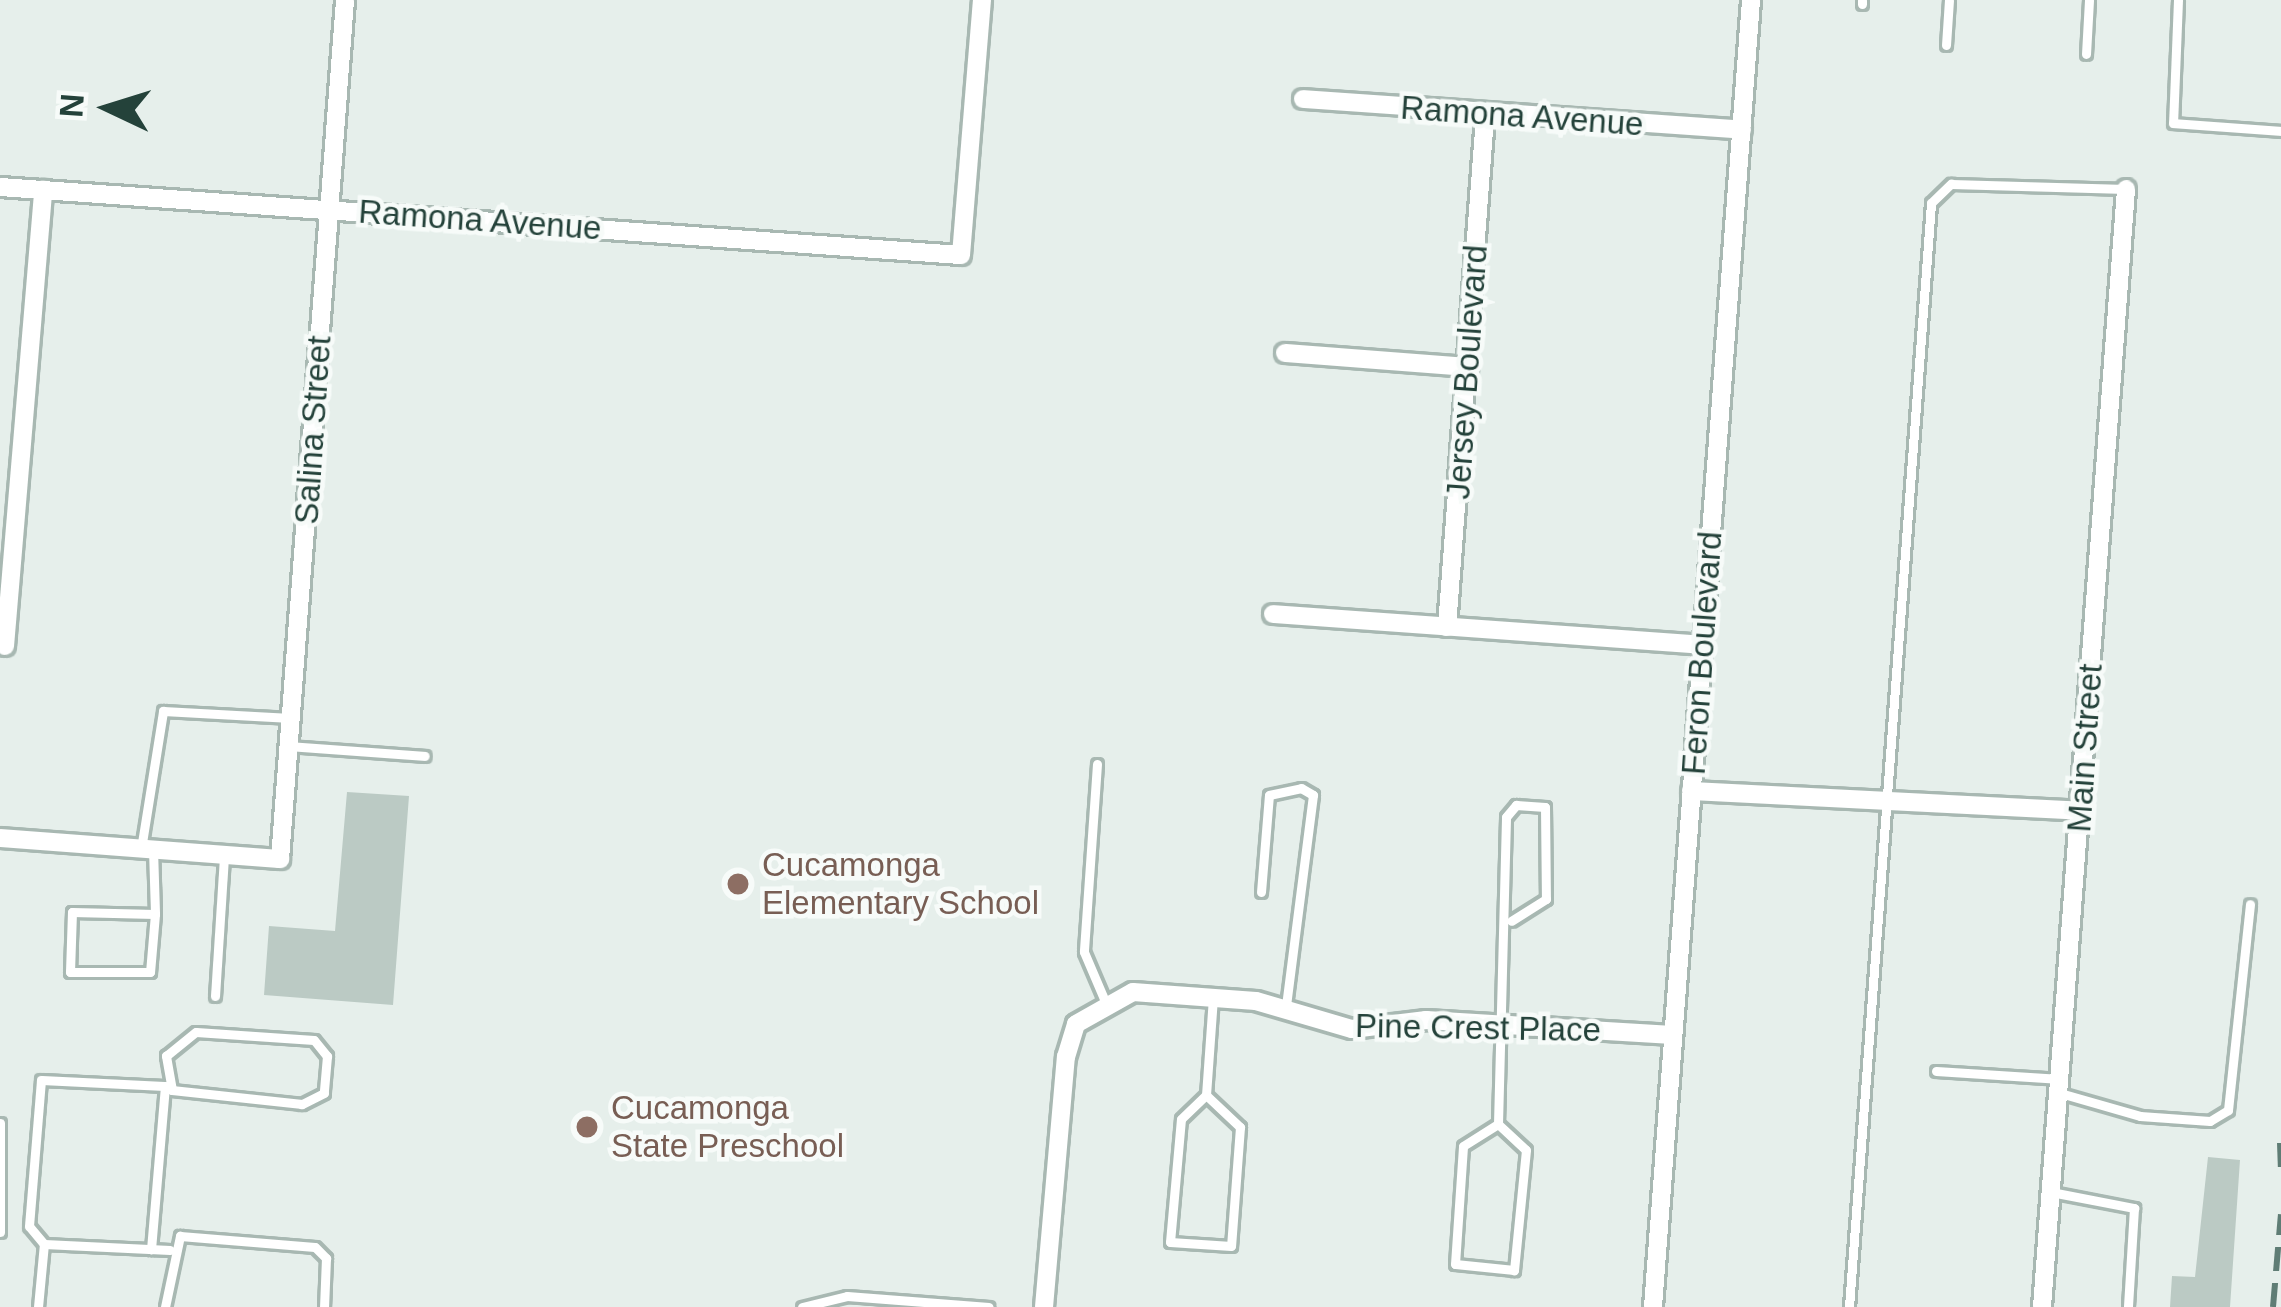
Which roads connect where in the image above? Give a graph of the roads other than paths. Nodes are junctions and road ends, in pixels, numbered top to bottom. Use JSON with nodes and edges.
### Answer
{"nodes":[{"id":1,"x":345,"y":0,"type":"edge"},
{"id":2,"x":982,"y":0,"type":"edge"},
{"id":3,"x":1751,"y":0,"type":"edge"},
{"id":4,"x":1949,"y":0,"type":"edge"},
{"id":5,"x":2089,"y":0,"type":"edge"},
{"id":6,"x":2178,"y":0,"type":"edge"},
{"id":7,"x":1946,"y":45,"type":"dead end"},
{"id":8,"x":2086,"y":54,"type":"dead end"},
{"id":9,"x":1303,"y":98,"type":"dead end"},
{"id":10,"x":1485,"y":116,"type":"junction"},
{"id":11,"x":1742,"y":130,"type":"junction"},
{"id":12,"x":2281,"y":131,"type":"edge"},
{"id":13,"x":0,"y":187,"type":"edge"},
{"id":14,"x":43,"y":190,"type":"junction"},
{"id":15,"x":2126,"y":190,"type":"joint"},
{"id":16,"x":330,"y":209,"type":"junction"},
{"id":17,"x":1285,"y":353,"type":"dead end"},
{"id":18,"x":1468,"y":367,"type":"junction"},
{"id":19,"x":1274,"y":614,"type":"dead end"},
{"id":20,"x":1447,"y":627,"type":"junction"},
{"id":21,"x":1703,"y":645,"type":"junction"},
{"id":22,"x":5,"y":646,"type":"dead end"},
{"id":23,"x":291,"y":718,"type":"junction"},
{"id":24,"x":289,"y":746,"type":"junction"},
{"id":25,"x":424,"y":756,"type":"dead end"},
{"id":26,"x":1096,"y":764,"type":"dead end"},
{"id":27,"x":1691,"y":791,"type":"junction"},
{"id":28,"x":1882,"y":801,"type":"junction"},
{"id":29,"x":2081,"y":812,"type":"junction"},
{"id":30,"x":0,"y":838,"type":"edge"},
{"id":31,"x":147,"y":849,"type":"junction"},
{"id":32,"x":224,"y":855,"type":"junction"},
{"id":33,"x":1261,"y":892,"type":"dead end"},
{"id":34,"x":2250,"y":904,"type":"dead end"},
{"id":35,"x":155,"y":914,"type":"junction"},
{"id":36,"x":1511,"y":921,"type":"junction"},
{"id":37,"x":215,"y":996,"type":"dead end"},
{"id":38,"x":1214,"y":998,"type":"junction"},
{"id":39,"x":1107,"y":1006,"type":"junction"},
{"id":40,"x":1286,"y":1007,"type":"junction"},
{"id":41,"x":1499,"y":1026,"type":"junction"},
{"id":42,"x":1673,"y":1035,"type":"junction"},
{"id":43,"x":1936,"y":1071,"type":"dead end"},
{"id":44,"x":165,"y":1086,"type":"junction"},
{"id":45,"x":2060,"y":1086,"type":"junction"},
{"id":46,"x":1206,"y":1095,"type":"junction"},
{"id":47,"x":0,"y":1123,"type":"edge"},
{"id":48,"x":1498,"y":1124,"type":"junction"},
{"id":49,"x":2051,"y":1192,"type":"junction"},
{"id":50,"x":0,"y":1230,"type":"edge"},
{"id":51,"x":44,"y":1244,"type":"junction"},
{"id":52,"x":151,"y":1249,"type":"junction"},
{"id":53,"x":170,"y":1250,"type":"junction"},
{"id":54,"x":38,"y":1307,"type":"edge"},
{"id":55,"x":166,"y":1307,"type":"edge"},
{"id":56,"x":324,"y":1307,"type":"edge"},
{"id":57,"x":802,"y":1307,"type":"edge"},
{"id":58,"x":989,"y":1307,"type":"edge"},
{"id":59,"x":1044,"y":1307,"type":"edge"},
{"id":60,"x":1653,"y":1307,"type":"edge"},
{"id":61,"x":1849,"y":1307,"type":"edge"},
{"id":62,"x":2042,"y":1307,"type":"edge"},
{"id":63,"x":2128,"y":1307,"type":"edge"}],
"edges":[{"from":1,"to":16,"type":"street","name":"Salina Street"},
{"from":2,"to":16,"type":"street","name":"Ramona Avenue"},
{"from":3,"to":11,"type":"street","name":"Feron Boulevard"},
{"from":4,"to":7,"type":"lane"},
{"from":5,"to":8,"type":"lane"},
{"from":6,"to":12,"type":"lane"},
{"from":9,"to":10,"type":"street","name":"Ramona Avenue"},
{"from":10,"to":11,"type":"street","name":"Ramona Avenue"},
{"from":10,"to":18,"type":"street","name":"Jersey Boulevard"},
{"from":11,"to":21,"type":"street","name":"Feron Boulevard"},
{"from":13,"to":14,"type":"street","name":"Ramona Avenue"},
{"from":14,"to":16,"type":"street","name":"Ramona Avenue"},
{"from":14,"to":22,"type":"street"},
{"from":15,"to":28,"type":"lane"},
{"from":15,"to":29,"type":"street","name":"Main Street"},
{"from":16,"to":23,"type":"street","name":"Salina Street"},
{"from":17,"to":18,"type":"street"},
{"from":18,"to":20,"type":"street","name":"Jersey Boulevard"},
{"from":19,"to":20,"type":"street"},
{"from":20,"to":21,"type":"street"},
{"from":21,"to":27,"type":"street","name":"Feron Boulevard"},
{"from":23,"to":24,"type":"street","name":"Salina Street"},
{"from":23,"to":31,"type":"lane"},
{"from":24,"to":25,"type":"lane"},
{"from":24,"to":32,"type":"street","name":"Salina Street"},
{"from":26,"to":39,"type":"lane"},
{"from":27,"to":28,"type":"street"},
{"from":27,"to":42,"type":"street","name":"Feron Boulevard"},
{"from":28,"to":29,"type":"street"},
{"from":28,"to":61,"type":"lane"},
{"from":29,"to":45,"type":"street","name":"Main Street"},
{"from":30,"to":31,"type":"street"},
{"from":31,"to":32,"type":"street"},
{"from":31,"to":35,"type":"lane"},
{"from":32,"to":37,"type":"lane"},
{"from":33,"to":40,"type":"lane"},
{"from":34,"to":45,"type":"lane"},
{"from":35,"to":35,"type":"lane"},
{"from":36,"to":36,"type":"lane"},
{"from":36,"to":41,"type":"lane"},
{"from":38,"to":39,"type":"street","name":"Pine Crest Place"},
{"from":38,"to":40,"type":"street","name":"Pine Crest Place"},
{"from":38,"to":46,"type":"lane"},
{"from":39,"to":59,"type":"street"},
{"from":40,"to":41,"type":"street","name":"Pine Crest Place"},
{"from":41,"to":42,"type":"street","name":"Pine Crest Place"},
{"from":41,"to":48,"type":"lane"},
{"from":42,"to":60,"type":"street","name":"Feron Boulevard"},
{"from":43,"to":45,"type":"lane"},
{"from":44,"to":44,"type":"lane"},
{"from":44,"to":51,"type":"lane"},
{"from":44,"to":52,"type":"lane"},
{"from":45,"to":49,"type":"street","name":"Main Street"},
{"from":46,"to":46,"type":"lane"},
{"from":47,"to":50,"type":"lane"},
{"from":48,"to":48,"type":"lane"},
{"from":49,"to":62,"type":"street","name":"Main Street"},
{"from":49,"to":63,"type":"lane"},
{"from":51,"to":52,"type":"lane"},
{"from":51,"to":54,"type":"lane"},
{"from":52,"to":53,"type":"lane"},
{"from":53,"to":55,"type":"lane"},
{"from":53,"to":56,"type":"lane"},
{"from":57,"to":58,"type":"lane"}]}
